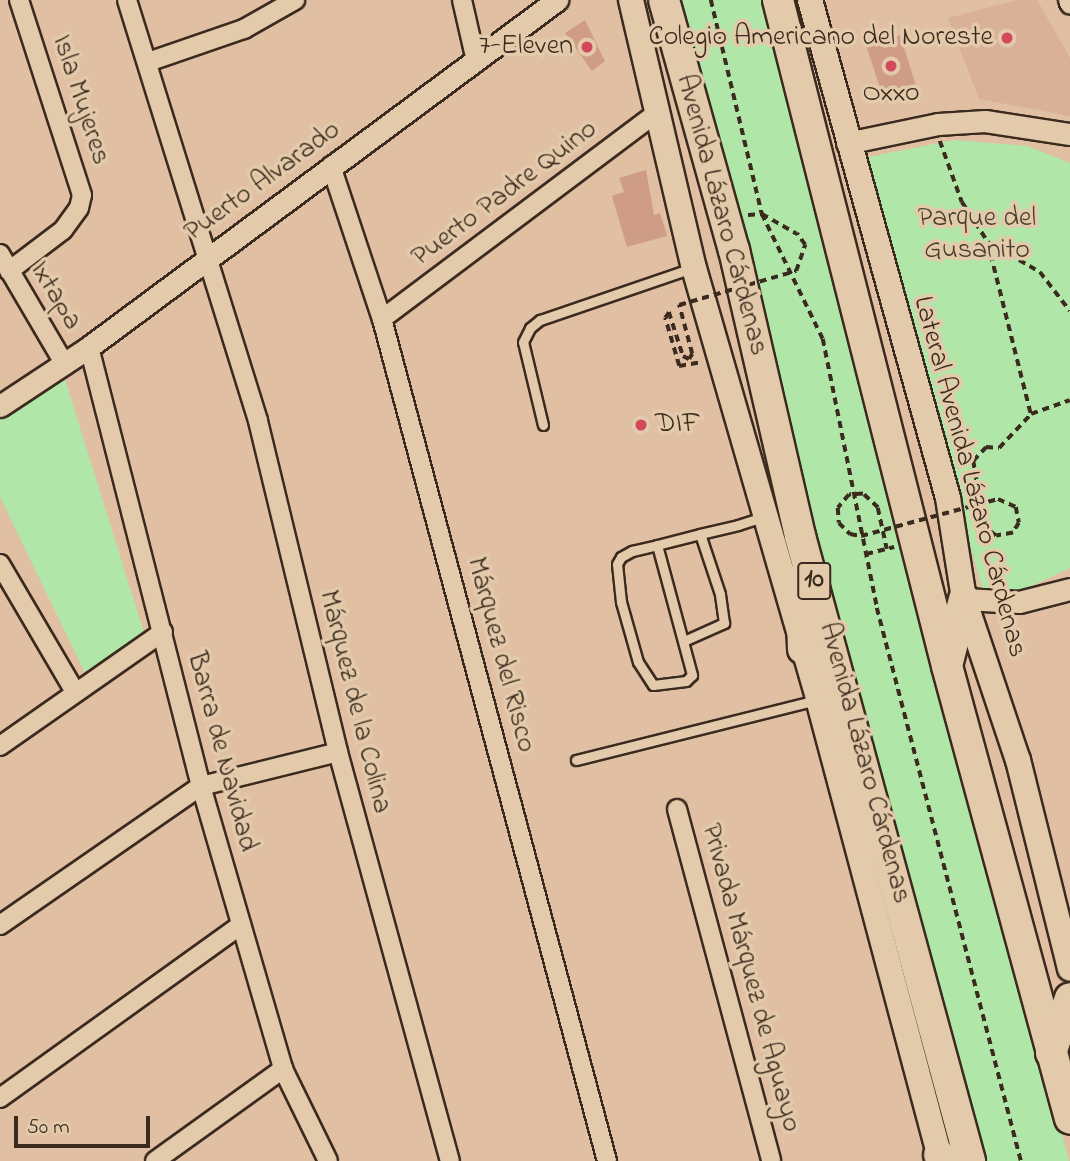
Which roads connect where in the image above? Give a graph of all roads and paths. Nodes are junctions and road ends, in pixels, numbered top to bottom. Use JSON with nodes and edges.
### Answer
{"nodes":[{"id":1,"x":19,"y":0,"type":"edge"},
{"id":2,"x":127,"y":0,"type":"edge"},
{"id":3,"x":295,"y":0,"type":"edge"},
{"id":4,"x":462,"y":0,"type":"edge"},
{"id":5,"x":557,"y":0,"type":"edge"},
{"id":6,"x":631,"y":0,"type":"edge"},
{"id":7,"x":664,"y":0,"type":"edge"},
{"id":8,"x":711,"y":0,"type":"edge"},
{"id":9,"x":778,"y":0,"type":"edge"},
{"id":10,"x":810,"y":0,"type":"edge"},
{"id":11,"x":1068,"y":0,"type":"edge"},
{"id":12,"x":1070,"y":5,"type":"edge"},
{"id":13,"x":476,"y":61,"type":"junction"},
{"id":14,"x":148,"y":62,"type":"junction"},
{"id":15,"x":659,"y":111,"type":"junction"},
{"id":16,"x":938,"y":124,"type":"junction"},
{"id":17,"x":1070,"y":134,"type":"edge"},
{"id":18,"x":847,"y":143,"type":"junction"},
{"id":19,"x":331,"y":166,"type":"junction"},
{"id":20,"x":762,"y":214,"type":"junction"},
{"id":21,"x":742,"y":216,"type":"dead end"},
{"id":22,"x":988,"y":242,"type":"junction"},
{"id":23,"x":0,"y":254,"type":"edge"},
{"id":24,"x":207,"y":257,"type":"junction"},
{"id":25,"x":694,"y":268,"type":"junction"},
{"id":26,"x":9,"y":271,"type":"junction"},
{"id":27,"x":1070,"y":310,"type":"edge"},
{"id":28,"x":382,"y":319,"type":"junction"},
{"id":29,"x":89,"y":347,"type":"junction"},
{"id":30,"x":65,"y":365,"type":"junction"},
{"id":31,"x":679,"y":366,"type":"dead end"},
{"id":32,"x":1070,"y":400,"type":"edge"},
{"id":33,"x":0,"y":406,"type":"edge"},
{"id":34,"x":1031,"y":414,"type":"junction"},
{"id":35,"x":543,"y":425,"type":"dead end"},
{"id":36,"x":763,"y":517,"type":"junction"},
{"id":37,"x":700,"y":534,"type":"junction"},
{"id":38,"x":800,"y":536,"type":"junction"},
{"id":39,"x":657,"y":545,"type":"junction"},
{"id":40,"x":898,"y":546,"type":"dead end"},
{"id":41,"x":887,"y":549,"type":"junction"},
{"id":42,"x":866,"y":554,"type":"junction"},
{"id":43,"x":1,"y":566,"type":"edge"},
{"id":44,"x":1070,"y":589,"type":"edge"},
{"id":45,"x":964,"y":599,"type":"junction"},
{"id":46,"x":163,"y":632,"type":"junction"},
{"id":47,"x":686,"y":640,"type":"junction"},
{"id":48,"x":803,"y":649,"type":"junction"},
{"id":49,"x":947,"y":666,"type":"junction"},
{"id":50,"x":75,"y":692,"type":"junction"},
{"id":51,"x":818,"y":699,"type":"junction"},
{"id":52,"x":0,"y":746,"type":"edge"},
{"id":53,"x":338,"y":752,"type":"junction"},
{"id":54,"x":576,"y":760,"type":"dead end"},
{"id":55,"x":201,"y":786,"type":"junction"},
{"id":56,"x":677,"y":809,"type":"dead end"},
{"id":57,"x":0,"y":925,"type":"edge"},
{"id":58,"x":241,"y":925,"type":"junction"},
{"id":59,"x":1070,"y":969,"type":"edge"},
{"id":60,"x":1070,"y":998,"type":"edge"},
{"id":61,"x":1051,"y":1052,"type":"junction"},
{"id":62,"x":283,"y":1069,"type":"junction"},
{"id":63,"x":0,"y":1098,"type":"edge"},
{"id":64,"x":1070,"y":1119,"type":"edge"},
{"id":65,"x":941,"y":1159,"type":"edge"},
{"id":66,"x":156,"y":1161,"type":"edge"},
{"id":67,"x":328,"y":1161,"type":"edge"},
{"id":68,"x":450,"y":1161,"type":"edge"},
{"id":69,"x":607,"y":1161,"type":"edge"},
{"id":70,"x":771,"y":1161,"type":"edge"},
{"id":71,"x":970,"y":1161,"type":"edge"},
{"id":72,"x":1021,"y":1161,"type":"edge"}],
"edges":[{"from":1,"to":26,"type":"street","name":"Isla Mujeres"},
{"from":2,"to":14,"type":"street","name":"Márquez de la Colina"},
{"from":3,"to":14,"type":"street"},
{"from":4,"to":13,"type":"street"},
{"from":5,"to":13,"type":"street","name":"Puerto Alvarado"},
{"from":6,"to":15,"type":"main road"},
{"from":7,"to":38,"type":"highway","name":"Avenida Lázaro Cárdenas","number":"10"},
{"from":8,"to":20,"type":"path"},
{"from":9,"to":49,"type":"highway"},
{"from":10,"to":18,"type":"main road","name":"Lateral Avenida Lázaro Cárdenas"},
{"from":11,"to":12,"type":"street"},
{"from":13,"to":19,"type":"street","name":"Puerto Alvarado"},
{"from":14,"to":24,"type":"street","name":"Márquez de la Colina"},
{"from":15,"to":25,"type":"main road"},
{"from":15,"to":28,"type":"street","name":"Puerto Padre Quino"},
{"from":16,"to":17,"type":"street"},
{"from":16,"to":18,"type":"street"},
{"from":16,"to":22,"type":"path"},
{"from":18,"to":45,"type":"main road","name":"Lateral Avenida Lázaro Cárdenas"},
{"from":19,"to":24,"type":"street","name":"Puerto Alvarado"},
{"from":19,"to":28,"type":"street","name":"Márquez del Risco"},
{"from":20,"to":21,"type":"path"},
{"from":20,"to":31,"type":"path","bridge":true},
{"from":20,"to":42,"type":"path"},
{"from":22,"to":27,"type":"path"},
{"from":22,"to":34,"type":"path"},
{"from":23,"to":26,"type":"street","name":"Ixtapa"},
{"from":24,"to":29,"type":"street","name":"Puerto Alvarado"},
{"from":24,"to":53,"type":"street","name":"Márquez de la Colina"},
{"from":25,"to":35,"type":"lane"},
{"from":25,"to":36,"type":"main road"},
{"from":26,"to":30,"type":"street","name":"Ixtapa"},
{"from":28,"to":69,"type":"street","name":"Márquez del Risco"},
{"from":29,"to":30,"type":"street","name":"Puerto Alvarado"},
{"from":29,"to":46,"type":"street","name":"Barra de Navidad"},
{"from":30,"to":33,"type":"street","name":"Puerto Alvarado"},
{"from":32,"to":34,"type":"path"},
{"from":34,"to":41,"type":"path","bridge":true},
{"from":36,"to":37,"type":"lane"},
{"from":36,"to":48,"type":"main road"},
{"from":37,"to":39,"type":"lane"},
{"from":37,"to":47,"type":"lane"},
{"from":38,"to":48,"type":"highway"},
{"from":38,"to":71,"type":"highway","name":"Avenida Lázaro Cárdenas","number":"10"},
{"from":39,"to":47,"type":"lane"},
{"from":39,"to":47,"type":"lane"},
{"from":40,"to":41,"type":"path"},
{"from":41,"to":42,"type":"path"},
{"from":42,"to":72,"type":"path"},
{"from":43,"to":50,"type":"street"},
{"from":44,"to":45,"type":"street"},
{"from":45,"to":49,"type":"highway"},
{"from":45,"to":59,"type":"main road","name":"Lateral Avenida Lázaro Cárdenas"},
{"from":46,"to":50,"type":"street"},
{"from":46,"to":55,"type":"street","name":"Barra de Navidad"},
{"from":48,"to":51,"type":"main road"},
{"from":49,"to":61,"type":"highway"},
{"from":50,"to":52,"type":"street"},
{"from":51,"to":54,"type":"lane"},
{"from":51,"to":65,"type":"main road"},
{"from":53,"to":55,"type":"street"},
{"from":53,"to":68,"type":"street","name":"Márquez de la Colina"},
{"from":55,"to":57,"type":"street"},
{"from":55,"to":58,"type":"street","name":"Barra de Navidad"},
{"from":56,"to":70,"type":"street","name":"Privada Márquez de Aguayo"},
{"from":58,"to":62,"type":"street","name":"Barra de Navidad"},
{"from":58,"to":63,"type":"street"},
{"from":60,"to":61,"type":"highway"},
{"from":61,"to":64,"type":"highway"},
{"from":62,"to":66,"type":"street"},
{"from":62,"to":67,"type":"street","name":"Barra de Navidad"}]}
